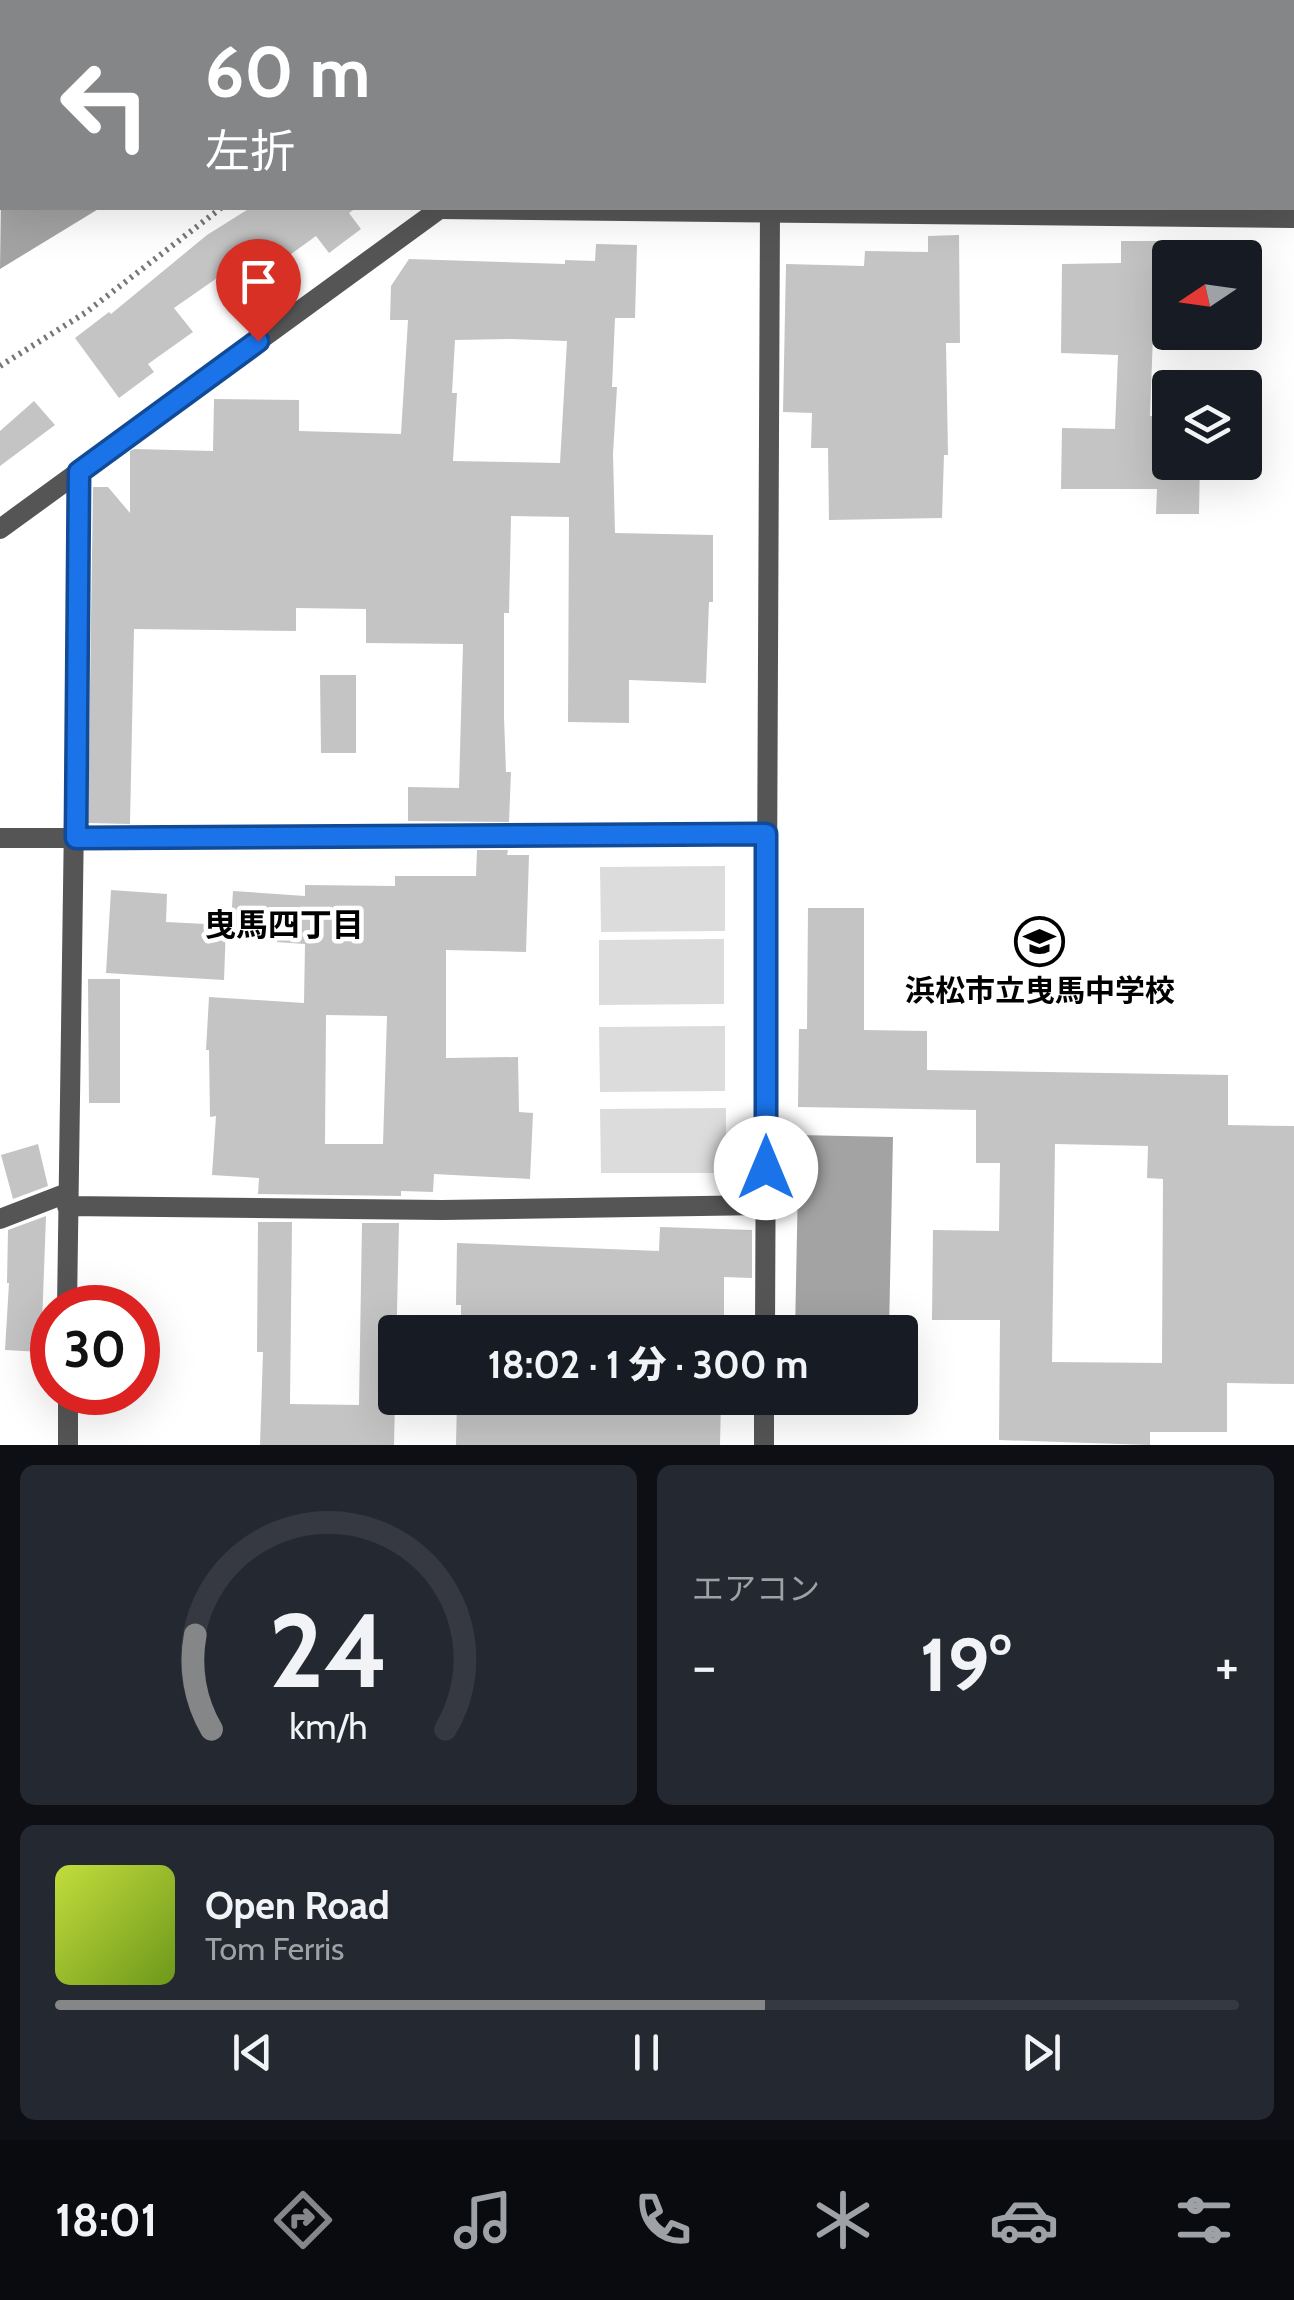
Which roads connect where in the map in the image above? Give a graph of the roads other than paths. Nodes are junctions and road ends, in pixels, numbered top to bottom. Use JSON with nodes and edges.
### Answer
{"nodes":[{"id":1,"x":436,"y":210,"type":"edge"},
{"id":2,"x":660,"y":210,"type":"edge"},
{"id":3,"x":770,"y":211,"type":"edge"},
{"id":4,"x":1294,"y":218,"type":"edge"},
{"id":5,"x":79,"y":472,"type":"junction"},
{"id":6,"x":0,"y":529,"type":"edge"},
{"id":7,"x":766,"y":834,"type":"junction"},
{"id":8,"x":0,"y":838,"type":"edge"},
{"id":9,"x":76,"y":838,"type":"junction"},
{"id":10,"x":67,"y":1200,"type":"junction"},
{"id":11,"x":766,"y":1205,"type":"junction"},
{"id":12,"x":0,"y":1218,"type":"edge"},
{"id":13,"x":67,"y":1285,"type":"edge"},
{"id":14,"x":765,"y":1315,"type":"edge"},
{"id":15,"x":68,"y":1415,"type":"edge"},
{"id":16,"x":764,"y":1415,"type":"edge"},
{"id":17,"x":68,"y":1445,"type":"edge"},
{"id":18,"x":764,"y":1445,"type":"edge"}],
"edges":[{"from":1,"to":5,"type":"street"},
{"from":2,"to":3,"type":"street"},
{"from":3,"to":4,"type":"street"},
{"from":3,"to":7,"type":"street"},
{"from":5,"to":6,"type":"street"},
{"from":5,"to":9,"type":"street"},
{"from":7,"to":9,"type":"street"},
{"from":7,"to":11,"type":"street"},
{"from":8,"to":9,"type":"street"},
{"from":9,"to":10,"type":"street"},
{"from":10,"to":11,"type":"street"},
{"from":10,"to":12,"type":"street"},
{"from":10,"to":13,"type":"street"},
{"from":11,"to":14,"type":"street"},
{"from":15,"to":17,"type":"street"},
{"from":16,"to":18,"type":"street"}]}
